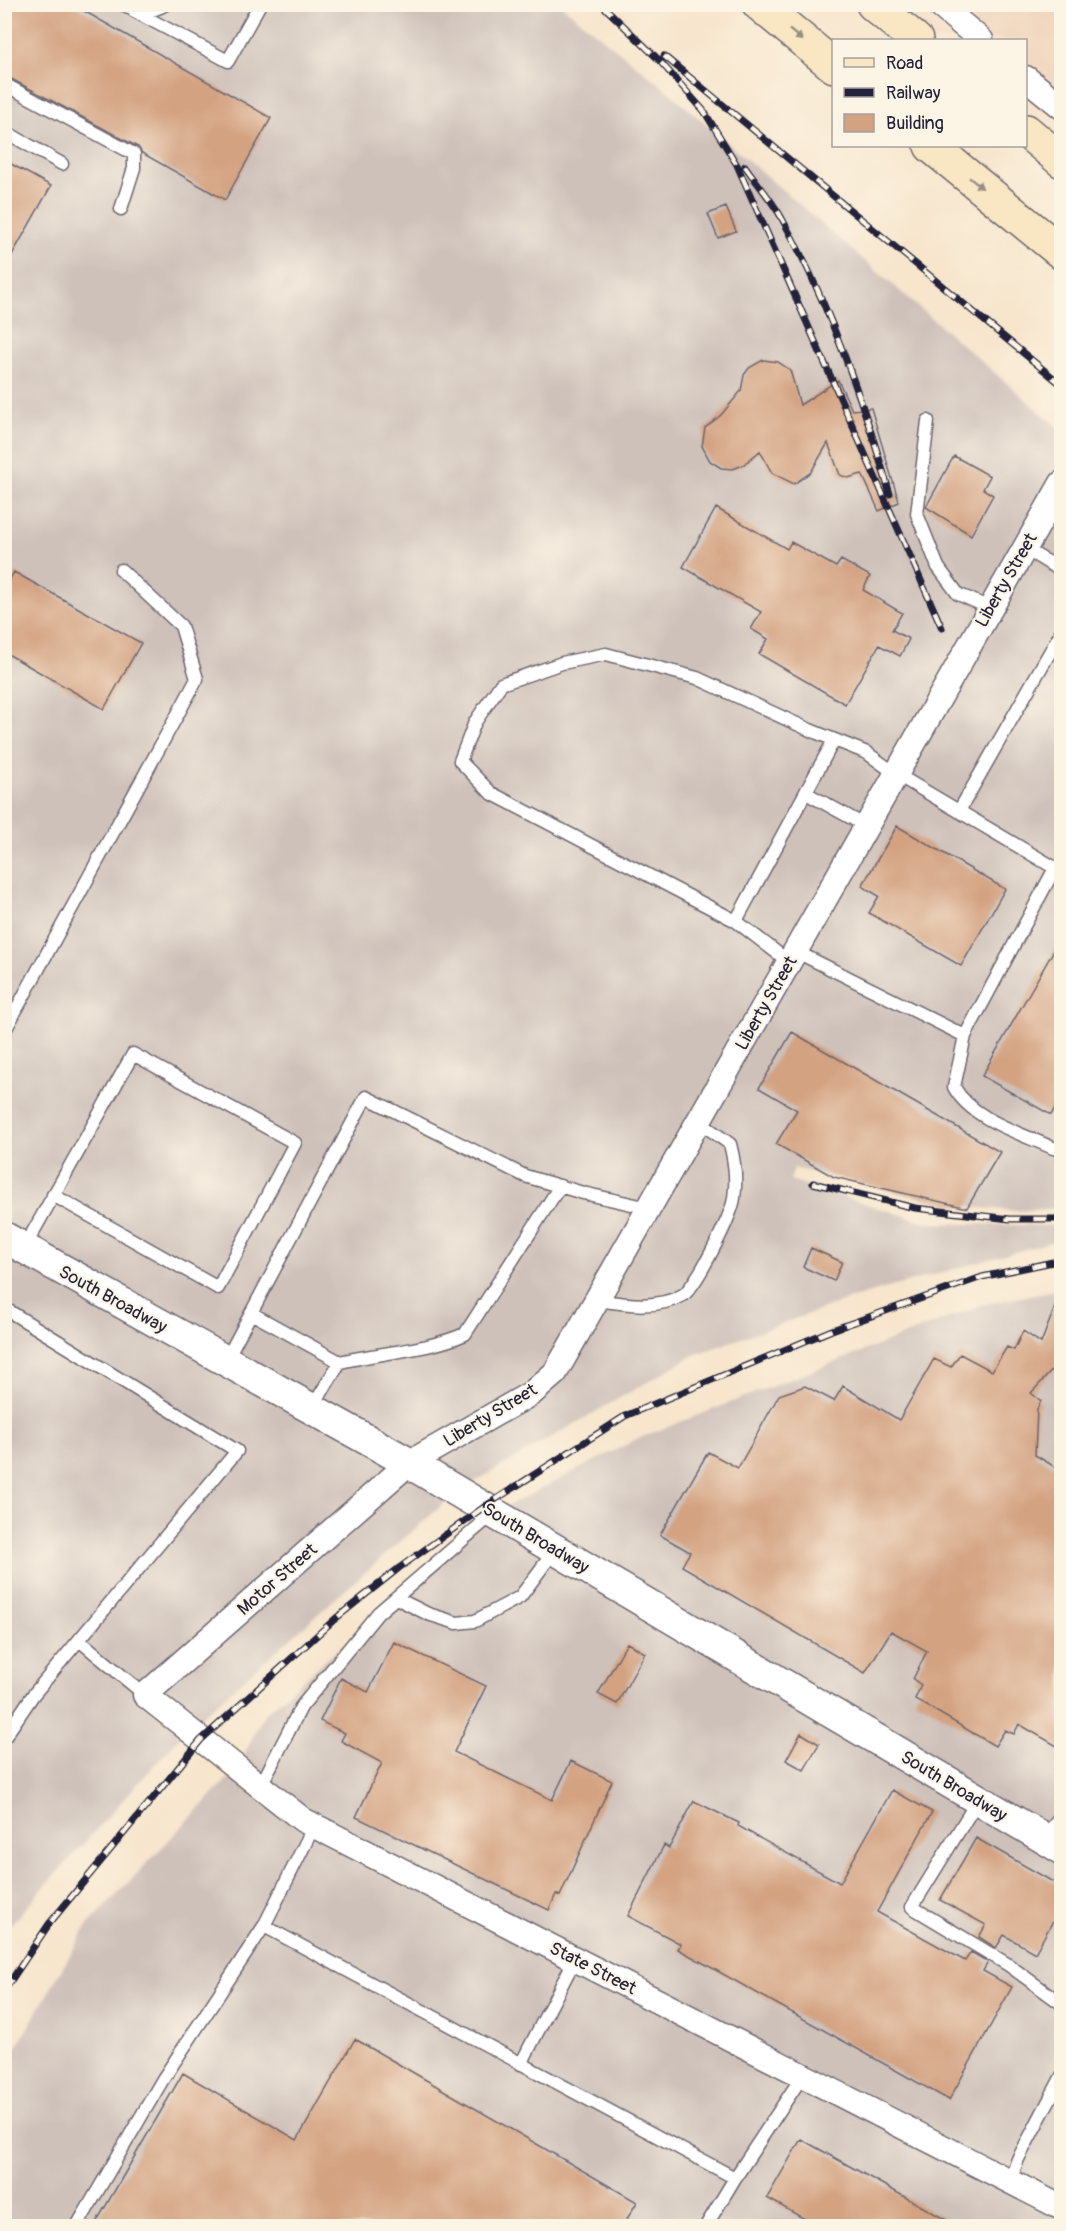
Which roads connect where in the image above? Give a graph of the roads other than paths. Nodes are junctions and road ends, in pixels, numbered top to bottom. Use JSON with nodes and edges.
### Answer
{"nodes":[{"id":1,"x":122,"y":4,"type":"edge"},
{"id":2,"x":166,"y":4,"type":"edge"},
{"id":3,"x":260,"y":4,"type":"edge"},
{"id":4,"x":759,"y":4,"type":"edge"},
{"id":5,"x":873,"y":4,"type":"edge"},
{"id":6,"x":938,"y":4,"type":"edge"},
{"id":7,"x":134,"y":11,"type":"junction"},
{"id":8,"x":915,"y":39,"type":"edge"},
{"id":9,"x":980,"y":39,"type":"edge"},
{"id":10,"x":832,"y":64,"type":"edge"},
{"id":11,"x":1027,"y":79,"type":"edge"},
{"id":12,"x":4,"y":84,"type":"edge"},
{"id":13,"x":1062,"y":107,"type":"edge"},
{"id":14,"x":4,"y":130,"type":"edge"},
{"id":15,"x":1027,"y":132,"type":"edge"},
{"id":16,"x":932,"y":147,"type":"edge"},
{"id":17,"x":1062,"y":161,"type":"edge"},
{"id":18,"x":62,"y":164,"type":"dead end"},
{"id":19,"x":121,"y":209,"type":"dead end"},
{"id":20,"x":1062,"y":253,"type":"edge"},
{"id":21,"x":928,"y":421,"type":"dead end"},
{"id":22,"x":1062,"y":483,"type":"edge"},
{"id":23,"x":1024,"y":548,"type":"junction"},
{"id":24,"x":121,"y":570,"type":"dead end"},
{"id":25,"x":1062,"y":571,"type":"edge"},
{"id":26,"x":990,"y":608,"type":"junction"},
{"id":27,"x":1062,"y":632,"type":"edge"},
{"id":28,"x":834,"y":740,"type":"junction"},
{"id":29,"x":896,"y":774,"type":"junction"},
{"id":30,"x":806,"y":794,"type":"junction"},
{"id":31,"x":959,"y":811,"type":"junction"},
{"id":32,"x":866,"y":826,"type":"junction"},
{"id":33,"x":1058,"y":862,"type":"edge"},
{"id":34,"x":736,"y":921,"type":"junction"},
{"id":35,"x":792,"y":956,"type":"junction"},
{"id":36,"x":4,"y":1032,"type":"edge"},
{"id":37,"x":964,"y":1036,"type":"junction"},
{"id":38,"x":698,"y":1121,"type":"junction"},
{"id":39,"x":1062,"y":1149,"type":"edge"},
{"id":40,"x":560,"y":1186,"type":"junction"},
{"id":41,"x":53,"y":1195,"type":"junction"},
{"id":42,"x":649,"y":1208,"type":"junction"},
{"id":43,"x":14,"y":1243,"type":"edge"},
{"id":44,"x":597,"y":1300,"type":"junction"},
{"id":45,"x":4,"y":1308,"type":"edge"},
{"id":46,"x":251,"y":1313,"type":"junction"},
{"id":47,"x":225,"y":1361,"type":"junction"},
{"id":48,"x":340,"y":1362,"type":"junction"},
{"id":49,"x":311,"y":1409,"type":"junction"},
{"id":50,"x":409,"y":1463,"type":"junction"},
{"id":51,"x":494,"y":1513,"type":"junction"},
{"id":52,"x":555,"y":1550,"type":"junction"},
{"id":53,"x":396,"y":1598,"type":"junction"},
{"id":54,"x":79,"y":1640,"type":"junction"},
{"id":55,"x":145,"y":1695,"type":"junction"},
{"id":56,"x":4,"y":1738,"type":"edge"},
{"id":57,"x":260,"y":1787,"type":"junction"},
{"id":58,"x":978,"y":1800,"type":"junction"},
{"id":59,"x":1062,"y":1815,"type":"edge"},
{"id":60,"x":315,"y":1826,"type":"junction"},
{"id":61,"x":1053,"y":1844,"type":"edge"},
{"id":62,"x":264,"y":1926,"type":"junction"},
{"id":63,"x":575,"y":1959,"type":"junction"},
{"id":64,"x":1062,"y":2004,"type":"edge"},
{"id":65,"x":521,"y":2064,"type":"junction"},
{"id":66,"x":803,"y":2075,"type":"junction"},
{"id":67,"x":1062,"y":2076,"type":"edge"},
{"id":68,"x":735,"y":2178,"type":"junction"},
{"id":69,"x":1010,"y":2181,"type":"junction"},
{"id":70,"x":1062,"y":2208,"type":"edge"},
{"id":71,"x":77,"y":2226,"type":"edge"},
{"id":72,"x":706,"y":2226,"type":"edge"}],
"edges":[{"from":1,"to":7,"type":"lane"},
{"from":2,"to":7,"type":"lane"},
{"from":3,"to":7,"type":"lane"},
{"from":4,"to":10,"type":"main road","one_way":true},
{"from":5,"to":8,"type":"main road"},
{"from":6,"to":9,"type":"street"},
{"from":11,"to":13,"type":"street"},
{"from":12,"to":19,"type":"lane"},
{"from":14,"to":18,"type":"lane"},
{"from":15,"to":17,"type":"main road"},
{"from":16,"to":20,"type":"main road","one_way":true},
{"from":21,"to":26,"type":"lane"},
{"from":22,"to":23,"type":"street","name":"Liberty Street"},
{"from":23,"to":25,"type":"lane"},
{"from":23,"to":26,"type":"street","name":"Liberty Street"},
{"from":24,"to":36,"type":"lane"},
{"from":26,"to":29,"type":"street","name":"Liberty Street"},
{"from":27,"to":31,"type":"lane"},
{"from":28,"to":29,"type":"lane"},
{"from":28,"to":30,"type":"lane"},
{"from":28,"to":34,"type":"lane"},
{"from":29,"to":31,"type":"lane"},
{"from":29,"to":32,"type":"street","name":"Liberty Street"},
{"from":30,"to":32,"type":"lane"},
{"from":30,"to":34,"type":"lane"},
{"from":31,"to":33,"type":"lane"},
{"from":32,"to":35,"type":"street","name":"Liberty Street"},
{"from":33,"to":37,"type":"lane"},
{"from":34,"to":35,"type":"lane"},
{"from":35,"to":37,"type":"lane"},
{"from":35,"to":38,"type":"street","name":"Liberty Street"},
{"from":37,"to":39,"type":"lane"},
{"from":38,"to":42,"type":"street","name":"Liberty Street"},
{"from":38,"to":44,"type":"lane"},
{"from":40,"to":42,"type":"lane"},
{"from":40,"to":46,"type":"lane"},
{"from":40,"to":48,"type":"lane"},
{"from":41,"to":41,"type":"lane"},
{"from":41,"to":43,"type":"lane"},
{"from":42,"to":44,"type":"street","name":"Liberty Street"},
{"from":43,"to":47,"type":"street","name":"South Broadway"},
{"from":44,"to":50,"type":"street","name":"Liberty Street"},
{"from":45,"to":54,"type":"lane"},
{"from":46,"to":47,"type":"lane"},
{"from":46,"to":48,"type":"lane"},
{"from":47,"to":49,"type":"street","name":"South Broadway"},
{"from":48,"to":49,"type":"lane"},
{"from":49,"to":50,"type":"street","name":"South Broadway"},
{"from":50,"to":51,"type":"street","name":"South Broadway"},
{"from":50,"to":55,"type":"street","name":"Motor Street"},
{"from":51,"to":52,"type":"street","name":"South Broadway"},
{"from":51,"to":53,"type":"lane"},
{"from":52,"to":53,"type":"lane"},
{"from":52,"to":58,"type":"street","name":"South Broadway"},
{"from":53,"to":57,"type":"lane"},
{"from":54,"to":55,"type":"lane"},
{"from":54,"to":56,"type":"lane"},
{"from":55,"to":57,"type":"street","name":"State Street"},
{"from":57,"to":60,"type":"street","name":"State Street"},
{"from":58,"to":61,"type":"street","name":"South Broadway"},
{"from":58,"to":64,"type":"lane"},
{"from":59,"to":61,"type":"lane"},
{"from":60,"to":62,"type":"lane"},
{"from":60,"to":63,"type":"street","name":"State Street"},
{"from":62,"to":65,"type":"lane"},
{"from":62,"to":71,"type":"lane"},
{"from":63,"to":65,"type":"lane"},
{"from":63,"to":66,"type":"street","name":"State Street"},
{"from":65,"to":68,"type":"lane"},
{"from":66,"to":68,"type":"lane"},
{"from":66,"to":69,"type":"street","name":"State Street"},
{"from":67,"to":69,"type":"lane"},
{"from":68,"to":72,"type":"lane"},
{"from":69,"to":70,"type":"street","name":"State Street"}]}
